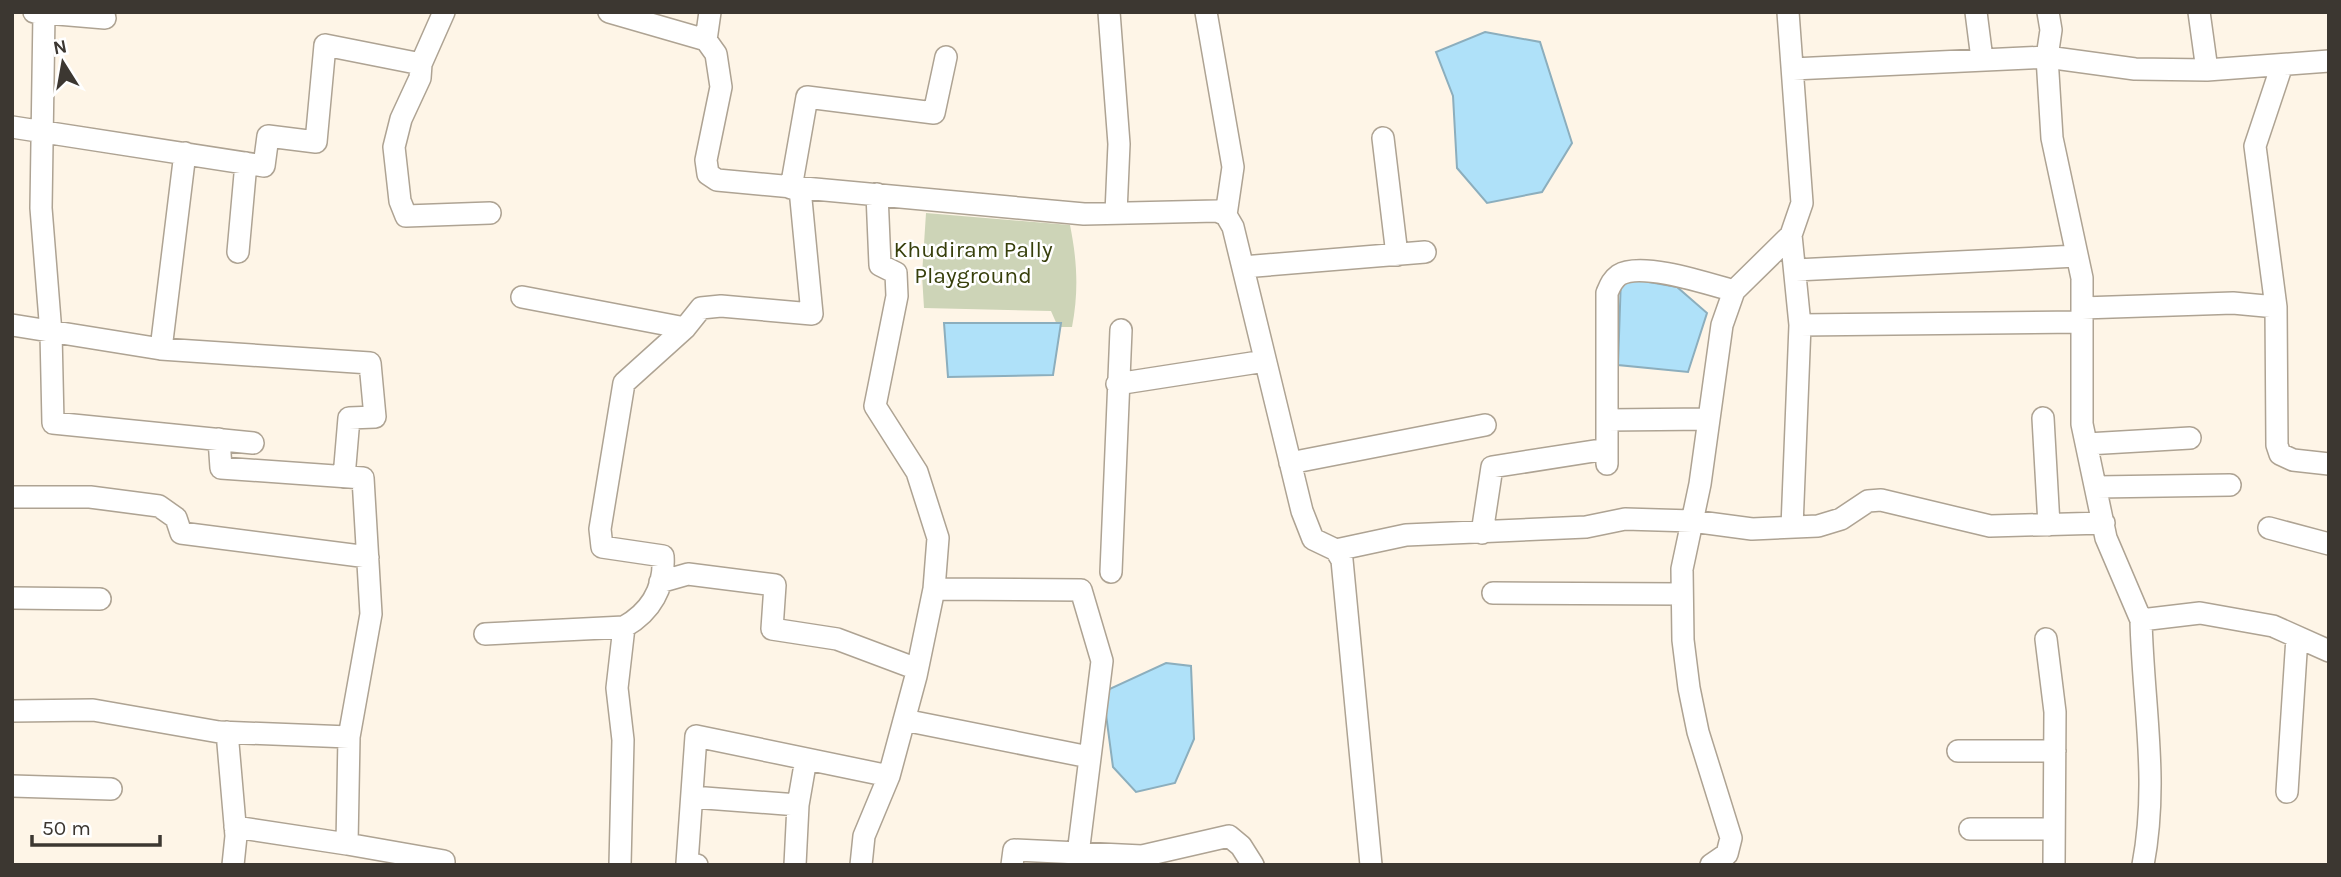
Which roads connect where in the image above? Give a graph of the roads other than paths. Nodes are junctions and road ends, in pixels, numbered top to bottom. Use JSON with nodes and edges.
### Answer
{"nodes":[{"id":1,"x":34,"y":12,"type":"edge"},
{"id":2,"x":444,"y":12,"type":"edge"},
{"id":3,"x":609,"y":12,"type":"edge"},
{"id":4,"x":710,"y":12,"type":"edge"},
{"id":5,"x":1109,"y":12,"type":"edge"},
{"id":6,"x":1206,"y":12,"type":"edge"},
{"id":7,"x":1788,"y":12,"type":"edge"},
{"id":8,"x":1976,"y":12,"type":"edge"},
{"id":9,"x":2048,"y":12,"type":"edge"},
{"id":10,"x":2199,"y":12,"type":"edge"},
{"id":11,"x":44,"y":13,"type":"edge"},
{"id":12,"x":105,"y":18,"type":"dead end"},
{"id":13,"x":706,"y":40,"type":"junction"},
{"id":14,"x":946,"y":57,"type":"dead end"},
{"id":15,"x":2047,"y":57,"type":"junction"},
{"id":16,"x":1982,"y":60,"type":"junction"},
{"id":17,"x":2329,"y":61,"type":"edge"},
{"id":18,"x":421,"y":64,"type":"junction"},
{"id":19,"x":2283,"y":65,"type":"junction"},
{"id":20,"x":1793,"y":69,"type":"junction"},
{"id":21,"x":2207,"y":71,"type":"junction"},
{"id":22,"x":12,"y":127,"type":"edge"},
{"id":23,"x":44,"y":132,"type":"junction"},
{"id":24,"x":1383,"y":138,"type":"dead end"},
{"id":25,"x":185,"y":153,"type":"junction"},
{"id":26,"x":246,"y":163,"type":"junction"},
{"id":27,"x":796,"y":189,"type":"junction"},
{"id":28,"x":877,"y":194,"type":"junction"},
{"id":29,"x":490,"y":213,"type":"dead end"},
{"id":30,"x":1116,"y":213,"type":"junction"},
{"id":31,"x":1226,"y":215,"type":"junction"},
{"id":32,"x":1791,"y":235,"type":"junction"},
{"id":33,"x":238,"y":252,"type":"dead end"},
{"id":34,"x":1425,"y":252,"type":"dead end"},
{"id":35,"x":1397,"y":255,"type":"junction"},
{"id":36,"x":2077,"y":256,"type":"junction"},
{"id":37,"x":1243,"y":267,"type":"junction"},
{"id":38,"x":1796,"y":270,"type":"junction"},
{"id":39,"x":1734,"y":291,"type":"junction"},
{"id":40,"x":522,"y":297,"type":"dead end"},
{"id":41,"x":2276,"y":307,"type":"junction"},
{"id":42,"x":2082,"y":315,"type":"junction"},
{"id":43,"x":12,"y":325,"type":"edge"},
{"id":44,"x":1800,"y":325,"type":"junction"},
{"id":45,"x":685,"y":328,"type":"junction"},
{"id":46,"x":1121,"y":330,"type":"dead end"},
{"id":47,"x":51,"y":332,"type":"junction"},
{"id":48,"x":161,"y":349,"type":"junction"},
{"id":49,"x":1265,"y":361,"type":"junction"},
{"id":50,"x":1118,"y":384,"type":"junction"},
{"id":51,"x":2043,"y":418,"type":"dead end"},
{"id":52,"x":1709,"y":419,"type":"junction"},
{"id":53,"x":1607,"y":420,"type":"junction"},
{"id":54,"x":1485,"y":425,"type":"dead end"},
{"id":55,"x":219,"y":439,"type":"junction"},
{"id":56,"x":2189,"y":439,"type":"dead end"},
{"id":57,"x":253,"y":443,"type":"dead end"},
{"id":58,"x":2087,"y":444,"type":"junction"},
{"id":59,"x":1290,"y":463,"type":"junction"},
{"id":60,"x":2329,"y":464,"type":"edge"},
{"id":61,"x":344,"y":477,"type":"junction"},
{"id":62,"x":2230,"y":485,"type":"dead end"},
{"id":63,"x":2097,"y":487,"type":"junction"},
{"id":64,"x":12,"y":497,"type":"edge"},
{"id":65,"x":1692,"y":521,"type":"junction"},
{"id":66,"x":2104,"y":523,"type":"junction"},
{"id":67,"x":2049,"y":525,"type":"junction"},
{"id":68,"x":1792,"y":527,"type":"junction"},
{"id":69,"x":2269,"y":528,"type":"dead end"},
{"id":70,"x":1482,"y":533,"type":"junction"},
{"id":71,"x":2329,"y":544,"type":"edge"},
{"id":72,"x":1336,"y":550,"type":"junction"},
{"id":73,"x":368,"y":557,"type":"junction"},
{"id":74,"x":1111,"y":572,"type":"dead end"},
{"id":75,"x":660,"y":582,"type":"junction"},
{"id":76,"x":934,"y":589,"type":"junction"},
{"id":77,"x":1493,"y":593,"type":"dead end"},
{"id":78,"x":1682,"y":594,"type":"junction"},
{"id":79,"x":12,"y":598,"type":"edge"},
{"id":80,"x":100,"y":598,"type":"dead end"},
{"id":81,"x":2141,"y":620,"type":"junction"},
{"id":82,"x":624,"y":627,"type":"junction"},
{"id":83,"x":485,"y":634,"type":"dead end"},
{"id":84,"x":2297,"y":637,"type":"junction"},
{"id":85,"x":2046,"y":639,"type":"dead end"},
{"id":86,"x":2329,"y":651,"type":"edge"},
{"id":87,"x":917,"y":669,"type":"junction"},
{"id":88,"x":12,"y":710,"type":"edge"},
{"id":89,"x":904,"y":720,"type":"junction"},
{"id":90,"x":227,"y":732,"type":"junction"},
{"id":91,"x":349,"y":737,"type":"junction"},
{"id":92,"x":1958,"y":751,"type":"dead end"},
{"id":93,"x":2055,"y":751,"type":"junction"},
{"id":94,"x":1090,"y":757,"type":"junction"},
{"id":95,"x":806,"y":759,"type":"junction"},
{"id":96,"x":889,"y":776,"type":"junction"},
{"id":97,"x":12,"y":786,"type":"edge"},
{"id":98,"x":111,"y":789,"type":"dead end"},
{"id":99,"x":2287,"y":792,"type":"dead end"},
{"id":100,"x":692,"y":797,"type":"junction"},
{"id":101,"x":798,"y":805,"type":"junction"},
{"id":102,"x":234,"y":827,"type":"junction"},
{"id":103,"x":1970,"y":829,"type":"dead end"},
{"id":104,"x":2054,"y":829,"type":"junction"},
{"id":105,"x":347,"y":845,"type":"junction"},
{"id":106,"x":1078,"y":854,"type":"junction"},
{"id":107,"x":1721,"y":863,"type":"edge"},
{"id":108,"x":233,"y":865,"type":"edge"},
{"id":109,"x":444,"y":865,"type":"edge"},
{"id":110,"x":620,"y":865,"type":"edge"},
{"id":111,"x":697,"y":865,"type":"edge"},
{"id":112,"x":795,"y":865,"type":"edge"},
{"id":113,"x":861,"y":865,"type":"edge"},
{"id":114,"x":1012,"y":865,"type":"edge"},
{"id":115,"x":1252,"y":865,"type":"edge"},
{"id":116,"x":1371,"y":865,"type":"edge"},
{"id":117,"x":2054,"y":865,"type":"edge"},
{"id":118,"x":2143,"y":865,"type":"edge"}],
"edges":[{"from":1,"to":11,"type":"street"},
{"from":2,"to":18,"type":"street"},
{"from":3,"to":13,"type":"street"},
{"from":4,"to":13,"type":"street"},
{"from":5,"to":30,"type":"street"},
{"from":6,"to":31,"type":"street"},
{"from":7,"to":20,"type":"street"},
{"from":8,"to":16,"type":"street"},
{"from":9,"to":15,"type":"street"},
{"from":10,"to":21,"type":"street"},
{"from":11,"to":12,"type":"street"},
{"from":11,"to":23,"type":"street"},
{"from":13,"to":27,"type":"street"},
{"from":14,"to":27,"type":"street"},
{"from":15,"to":16,"type":"street"},
{"from":15,"to":21,"type":"street"},
{"from":15,"to":36,"type":"street"},
{"from":16,"to":20,"type":"street"},
{"from":17,"to":19,"type":"street"},
{"from":18,"to":26,"type":"street"},
{"from":18,"to":29,"type":"street"},
{"from":19,"to":21,"type":"street"},
{"from":19,"to":41,"type":"street"},
{"from":20,"to":32,"type":"street"},
{"from":22,"to":23,"type":"street"},
{"from":23,"to":25,"type":"street"},
{"from":23,"to":47,"type":"street"},
{"from":24,"to":35,"type":"street"},
{"from":25,"to":26,"type":"street"},
{"from":25,"to":48,"type":"street"},
{"from":26,"to":33,"type":"street"},
{"from":27,"to":28,"type":"street"},
{"from":27,"to":45,"type":"street"},
{"from":28,"to":30,"type":"street"},
{"from":28,"to":76,"type":"street"},
{"from":30,"to":31,"type":"street"},
{"from":31,"to":37,"type":"street"},
{"from":32,"to":38,"type":"street"},
{"from":32,"to":39,"type":"street"},
{"from":34,"to":35,"type":"street"},
{"from":35,"to":37,"type":"street"},
{"from":36,"to":38,"type":"street"},
{"from":36,"to":42,"type":"street"},
{"from":37,"to":49,"type":"street"},
{"from":38,"to":44,"type":"street"},
{"from":39,"to":52,"type":"street"},
{"from":39,"to":53,"type":"street"},
{"from":40,"to":45,"type":"street"},
{"from":41,"to":42,"type":"street"},
{"from":41,"to":60,"type":"street"},
{"from":42,"to":44,"type":"street"},
{"from":42,"to":58,"type":"street"},
{"from":43,"to":47,"type":"street"},
{"from":44,"to":68,"type":"street"},
{"from":45,"to":75,"type":"street"},
{"from":46,"to":50,"type":"street"},
{"from":47,"to":48,"type":"street"},
{"from":47,"to":55,"type":"street"},
{"from":48,"to":61,"type":"street"},
{"from":49,"to":50,"type":"street"},
{"from":49,"to":59,"type":"street"},
{"from":50,"to":74,"type":"street"},
{"from":51,"to":67,"type":"street"},
{"from":52,"to":53,"type":"street"},
{"from":52,"to":65,"type":"street"},
{"from":53,"to":70,"type":"street"},
{"from":54,"to":59,"type":"street"},
{"from":55,"to":57,"type":"street"},
{"from":55,"to":61,"type":"street"},
{"from":56,"to":58,"type":"street"},
{"from":58,"to":63,"type":"street"},
{"from":59,"to":72,"type":"street"},
{"from":61,"to":73,"type":"street"},
{"from":62,"to":63,"type":"street"},
{"from":63,"to":66,"type":"street"},
{"from":64,"to":73,"type":"street"},
{"from":65,"to":68,"type":"street"},
{"from":65,"to":70,"type":"street"},
{"from":65,"to":78,"type":"street"},
{"from":66,"to":67,"type":"street"},
{"from":66,"to":81,"type":"street"},
{"from":67,"to":68,"type":"street"},
{"from":69,"to":71,"type":"street"},
{"from":70,"to":72,"type":"street"},
{"from":72,"to":116,"type":"street"},
{"from":73,"to":91,"type":"street"},
{"from":75,"to":82,"type":"street"},
{"from":75,"to":87,"type":"street"},
{"from":76,"to":87,"type":"street"},
{"from":76,"to":94,"type":"street"},
{"from":77,"to":78,"type":"street"},
{"from":78,"to":107,"type":"street"},
{"from":79,"to":80,"type":"street"},
{"from":81,"to":84,"type":"street"},
{"from":81,"to":118,"type":"street"},
{"from":82,"to":83,"type":"street"},
{"from":82,"to":110,"type":"street"},
{"from":84,"to":86,"type":"street"},
{"from":84,"to":99,"type":"street"},
{"from":85,"to":93,"type":"street"},
{"from":87,"to":89,"type":"street"},
{"from":88,"to":90,"type":"street"},
{"from":89,"to":94,"type":"street"},
{"from":89,"to":96,"type":"street"},
{"from":90,"to":91,"type":"street"},
{"from":90,"to":102,"type":"street"},
{"from":91,"to":105,"type":"street"},
{"from":92,"to":93,"type":"street"},
{"from":93,"to":104,"type":"street"},
{"from":94,"to":106,"type":"street"},
{"from":95,"to":96,"type":"street"},
{"from":95,"to":100,"type":"street"},
{"from":95,"to":101,"type":"street"},
{"from":96,"to":113,"type":"street"},
{"from":97,"to":98,"type":"street"},
{"from":100,"to":101,"type":"street"},
{"from":100,"to":111,"type":"street"},
{"from":101,"to":112,"type":"street"},
{"from":102,"to":105,"type":"street"},
{"from":102,"to":108,"type":"street"},
{"from":103,"to":104,"type":"street"},
{"from":104,"to":117,"type":"street"},
{"from":105,"to":109,"type":"street"},
{"from":106,"to":114,"type":"street"},
{"from":106,"to":115,"type":"street"}]}
